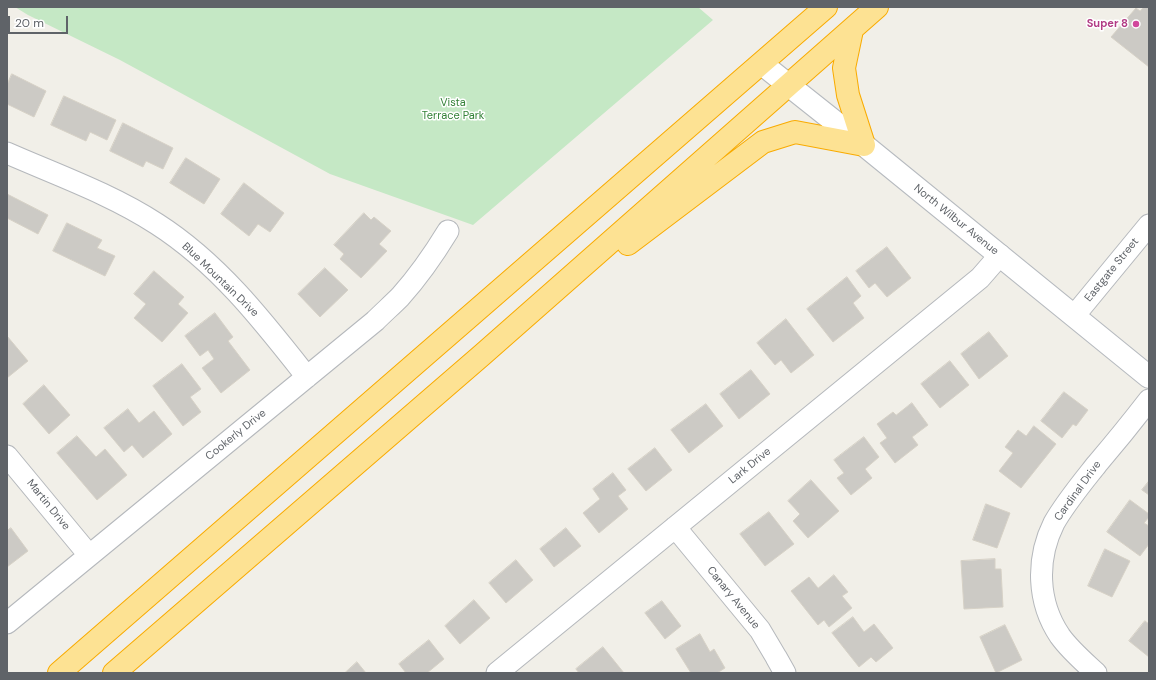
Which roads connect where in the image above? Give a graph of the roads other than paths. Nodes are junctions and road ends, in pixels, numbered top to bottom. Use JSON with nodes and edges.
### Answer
{"nodes":[{"id":1,"x":826,"y":7,"type":"edge"},
{"id":2,"x":877,"y":7,"type":"edge"},
{"id":3,"x":852,"y":30,"type":"junction"},
{"id":4,"x":762,"y":64,"type":"junction"},
{"id":5,"x":789,"y":85,"type":"junction"},
{"id":6,"x":864,"y":145,"type":"junction"},
{"id":7,"x":7,"y":153,"type":"edge"},
{"id":8,"x":1149,"y":225,"type":"edge"},
{"id":9,"x":448,"y":231,"type":"dead end"},
{"id":10,"x":1000,"y":256,"type":"junction"},
{"id":11,"x":1074,"y":316,"type":"junction"},
{"id":12,"x":482,"y":355,"type":"junction"},
{"id":13,"x":307,"y":377,"type":"junction"},
{"id":14,"x":1149,"y":377,"type":"edge"},
{"id":15,"x":1149,"y":400,"type":"edge"},
{"id":16,"x":7,"y":456,"type":"edge"},
{"id":17,"x":675,"y":527,"type":"junction"},
{"id":18,"x":89,"y":555,"type":"junction"},
{"id":19,"x":7,"y":623,"type":"edge"},
{"id":20,"x":59,"y":673,"type":"edge"},
{"id":21,"x":114,"y":673,"type":"edge"},
{"id":22,"x":497,"y":673,"type":"edge"},
{"id":23,"x":784,"y":673,"type":"edge"},
{"id":24,"x":1096,"y":673,"type":"edge"}],
"edges":[{"from":1,"to":4,"type":"highway"},
{"from":2,"to":3,"type":"highway"},
{"from":3,"to":5,"type":"highway"},
{"from":3,"to":6,"type":"highway"},
{"from":4,"to":5,"type":"main road","name":"North Wilbur Avenue"},
{"from":4,"to":20,"type":"highway"},
{"from":5,"to":6,"type":"main road","name":"North Wilbur Avenue"},
{"from":5,"to":12,"type":"highway"},
{"from":6,"to":10,"type":"main road","name":"North Wilbur Avenue"},
{"from":6,"to":12,"type":"highway"},
{"from":7,"to":13,"type":"street","name":"Blue Mountain Drive"},
{"from":8,"to":11,"type":"street","name":"Eastgate Street"},
{"from":9,"to":13,"type":"street","name":"Cookerly Drive"},
{"from":10,"to":11,"type":"main road","name":"North Wilbur Avenue"},
{"from":10,"to":17,"type":"street","name":"Lark Drive"},
{"from":11,"to":14,"type":"main road","name":"North Wilbur Avenue"},
{"from":12,"to":21,"type":"highway"},
{"from":13,"to":18,"type":"street","name":"Cookerly Drive"},
{"from":15,"to":24,"type":"street","name":"Cardinal Drive"},
{"from":16,"to":18,"type":"street","name":"Martin Drive"},
{"from":17,"to":22,"type":"street","name":"Lark Drive"},
{"from":17,"to":23,"type":"street","name":"Canary Avenue"},
{"from":18,"to":19,"type":"street","name":"Cookerly Drive"}]}
